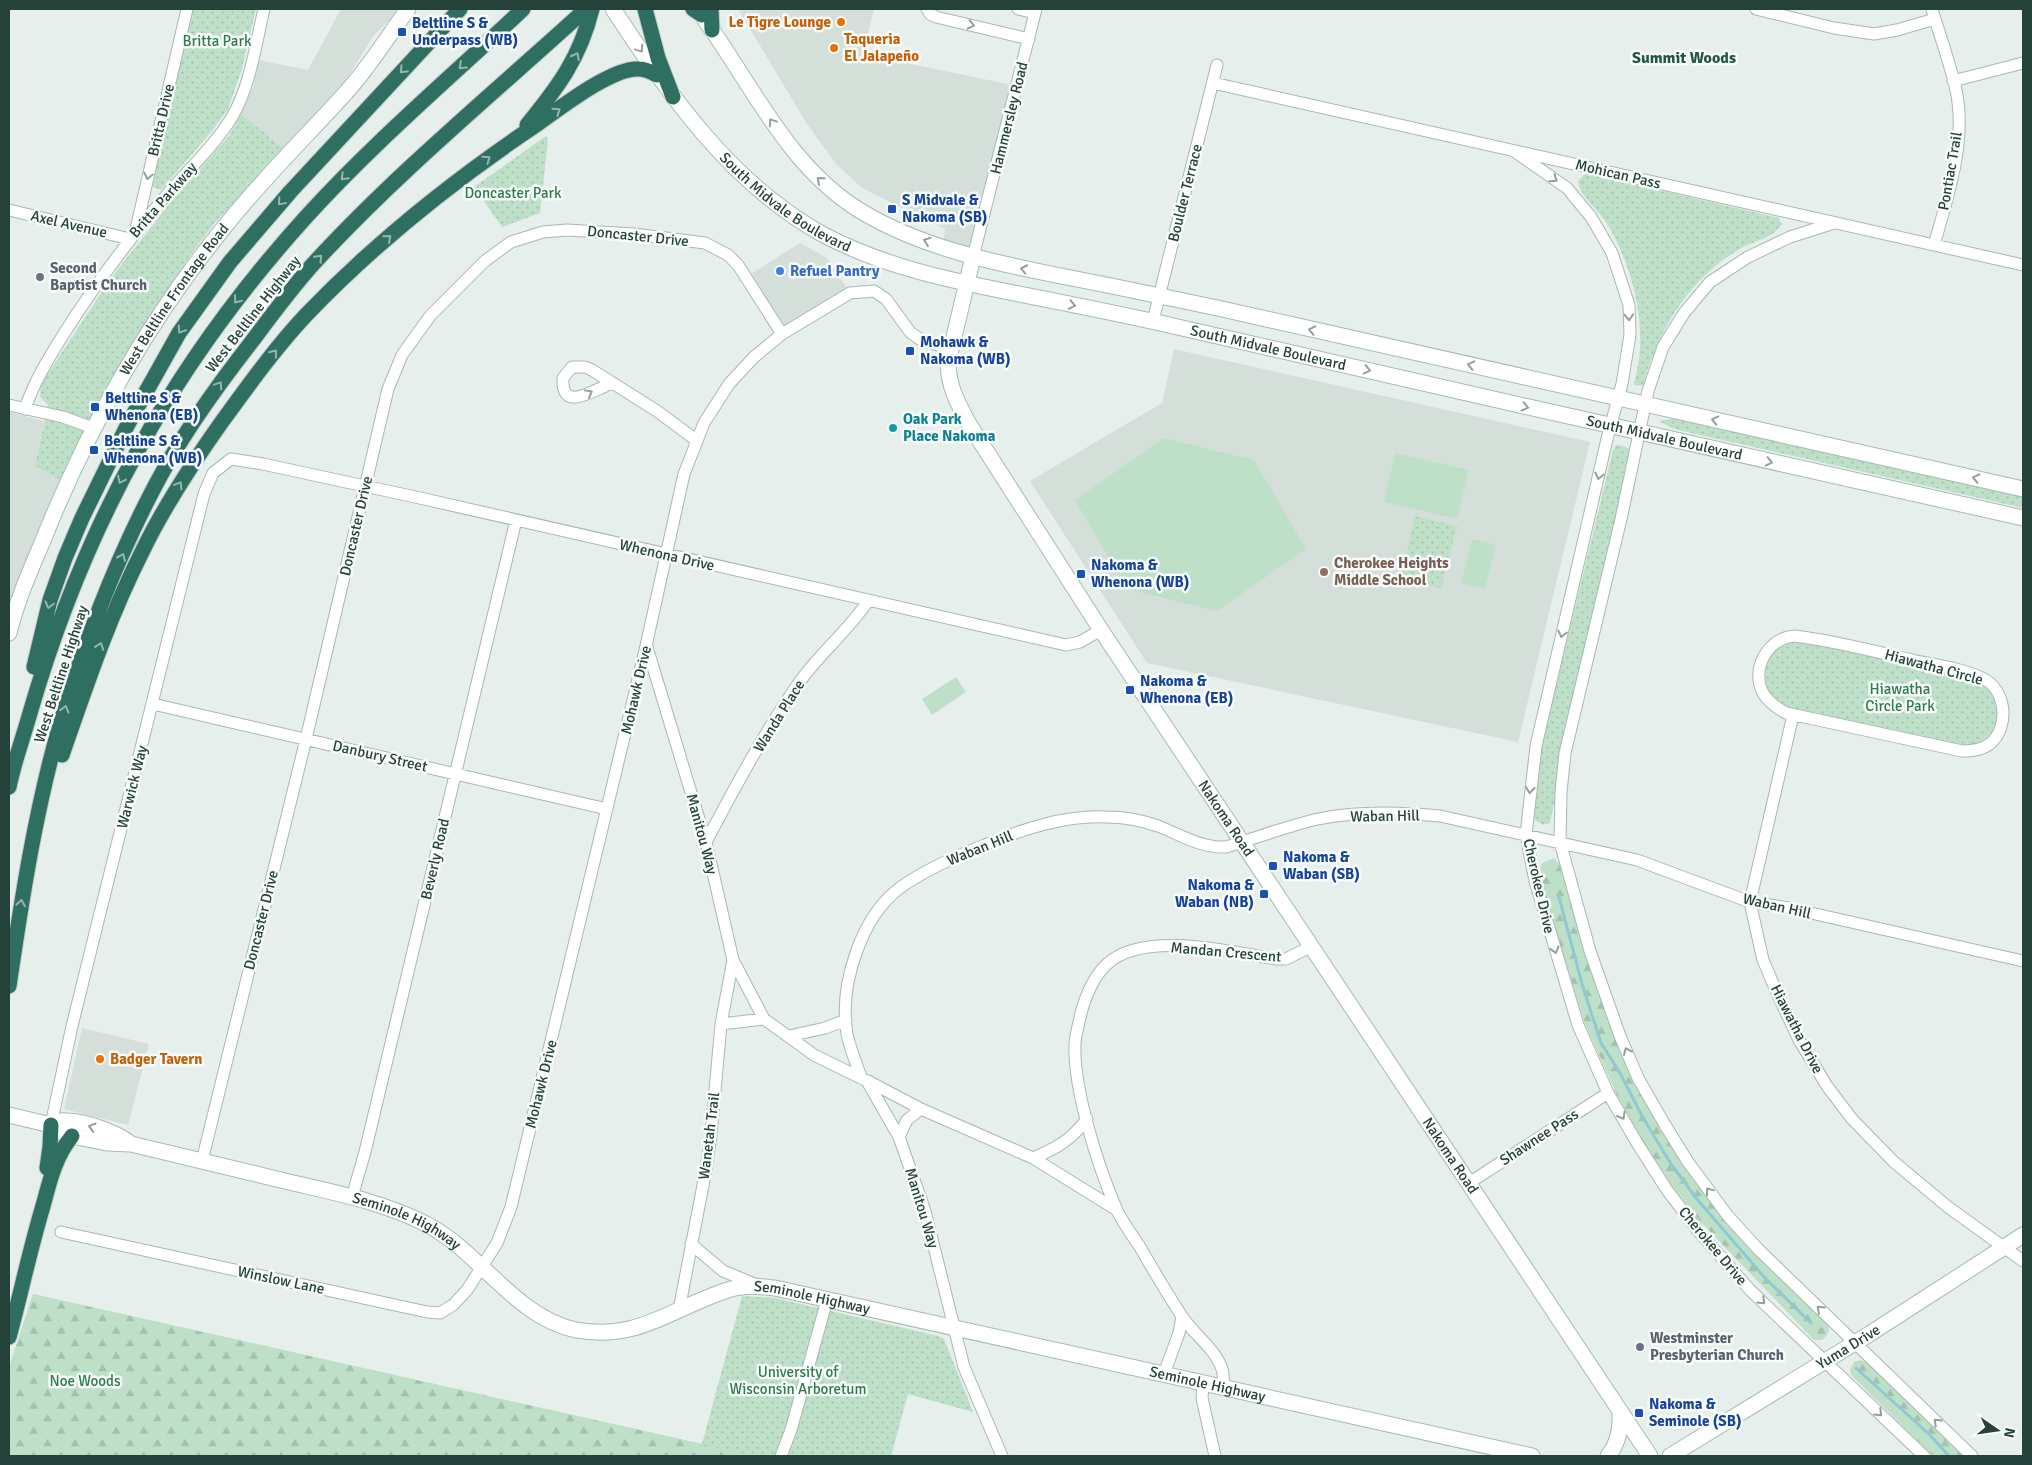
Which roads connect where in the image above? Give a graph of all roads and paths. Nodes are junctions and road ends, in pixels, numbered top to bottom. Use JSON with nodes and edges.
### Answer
{"nodes":[{"id":1,"x":187,"y":9,"type":"edge"},
{"id":2,"x":264,"y":9,"type":"edge"},
{"id":3,"x":408,"y":9,"type":"edge"},
{"id":4,"x":460,"y":9,"type":"edge"},
{"id":5,"x":523,"y":9,"type":"edge"},
{"id":6,"x":586,"y":9,"type":"edge"},
{"id":7,"x":592,"y":9,"type":"edge"},
{"id":8,"x":613,"y":9,"type":"edge"},
{"id":9,"x":646,"y":9,"type":"edge"},
{"id":10,"x":927,"y":9,"type":"edge"},
{"id":11,"x":1018,"y":9,"type":"edge"},
{"id":12,"x":1756,"y":9,"type":"edge"},
{"id":13,"x":701,"y":10,"type":"edge"},
{"id":14,"x":1035,"y":11,"type":"edge"},
{"id":15,"x":1934,"y":14,"type":"edge"},
{"id":16,"x":1029,"y":39,"type":"junction"},
{"id":17,"x":2023,"y":63,"type":"edge"},
{"id":18,"x":1217,"y":65,"type":"dead end"},
{"id":19,"x":657,"y":75,"type":"junction"},
{"id":20,"x":1953,"y":82,"type":"junction"},
{"id":21,"x":1213,"y":83,"type":"junction"},
{"id":22,"x":673,"y":97,"type":"junction"},
{"id":23,"x":517,"y":138,"type":"junction"},
{"id":24,"x":1514,"y":151,"type":"junction"},
{"id":25,"x":9,"y":210,"type":"edge"},
{"id":26,"x":1834,"y":223,"type":"junction"},
{"id":27,"x":133,"y":235,"type":"junction"},
{"id":28,"x":1934,"y":245,"type":"junction"},
{"id":29,"x":973,"y":257,"type":"junction"},
{"id":30,"x":2023,"y":265,"type":"edge"},
{"id":31,"x":966,"y":283,"type":"junction"},
{"id":32,"x":1159,"y":296,"type":"junction"},
{"id":33,"x":1153,"y":321,"type":"junction"},
{"id":34,"x":782,"y":334,"type":"junction"},
{"id":35,"x":951,"y":348,"type":"junction"},
{"id":36,"x":613,"y":384,"type":"dead end"},
{"id":37,"x":1618,"y":398,"type":"junction"},
{"id":38,"x":1645,"y":404,"type":"junction"},
{"id":39,"x":9,"y":405,"type":"edge"},
{"id":40,"x":25,"y":408,"type":"junction"},
{"id":41,"x":1610,"y":426,"type":"junction"},
{"id":42,"x":93,"y":428,"type":"junction"},
{"id":43,"x":1640,"y":433,"type":"junction"},
{"id":44,"x":696,"y":440,"type":"junction"},
{"id":45,"x":231,"y":459,"type":"joint"},
{"id":46,"x":365,"y":486,"type":"junction"},
{"id":47,"x":2023,"y":489,"type":"edge"},
{"id":48,"x":2023,"y":518,"type":"edge"},
{"id":49,"x":516,"y":520,"type":"junction"},
{"id":50,"x":667,"y":555,"type":"junction"},
{"id":51,"x":868,"y":601,"type":"junction"},
{"id":52,"x":1101,"y":630,"type":"junction"},
{"id":53,"x":9,"y":633,"type":"edge"},
{"id":54,"x":646,"y":646,"type":"junction"},
{"id":55,"x":153,"y":704,"type":"junction"},
{"id":56,"x":1793,"y":715,"type":"junction"},
{"id":57,"x":306,"y":739,"type":"junction"},
{"id":58,"x":455,"y":774,"type":"junction"},
{"id":59,"x":9,"y":785,"type":"edge"},
{"id":60,"x":607,"y":809,"type":"junction"},
{"id":61,"x":1526,"y":835,"type":"junction"},
{"id":62,"x":32,"y":841,"type":"junction"},
{"id":63,"x":706,"y":842,"type":"junction"},
{"id":64,"x":1243,"y":842,"type":"junction"},
{"id":65,"x":1560,"y":842,"type":"junction"},
{"id":66,"x":1750,"y":902,"type":"junction"},
{"id":67,"x":1312,"y":946,"type":"junction"},
{"id":68,"x":733,"y":960,"type":"junction"},
{"id":69,"x":2023,"y":961,"type":"edge"},
{"id":70,"x":9,"y":986,"type":"edge"},
{"id":71,"x":764,"y":1019,"type":"junction"},
{"id":72,"x":846,"y":1020,"type":"junction"},
{"id":73,"x":721,"y":1024,"type":"junction"},
{"id":74,"x":789,"y":1036,"type":"junction"},
{"id":75,"x":864,"y":1079,"type":"junction"},
{"id":76,"x":1608,"y":1093,"type":"junction"},
{"id":77,"x":921,"y":1109,"type":"junction"},
{"id":78,"x":14,"y":1117,"type":"edge"},
{"id":79,"x":1087,"y":1119,"type":"junction"},
{"id":80,"x":50,"y":1125,"type":"junction"},
{"id":81,"x":72,"y":1136,"type":"junction"},
{"id":82,"x":899,"y":1137,"type":"junction"},
{"id":83,"x":131,"y":1144,"type":"junction"},
{"id":84,"x":1032,"y":1158,"type":"junction"},
{"id":85,"x":202,"y":1161,"type":"junction"},
{"id":86,"x":1469,"y":1183,"type":"junction"},
{"id":87,"x":352,"y":1197,"type":"junction"},
{"id":88,"x":1117,"y":1210,"type":"junction"},
{"id":89,"x":35,"y":1231,"type":"junction"},
{"id":90,"x":61,"y":1232,"type":"dead end"},
{"id":91,"x":2023,"y":1235,"type":"edge"},
{"id":92,"x":691,"y":1244,"type":"junction"},
{"id":93,"x":2006,"y":1248,"type":"junction"},
{"id":94,"x":2023,"y":1261,"type":"edge"},
{"id":95,"x":482,"y":1267,"type":"junction"},
{"id":96,"x":758,"y":1286,"type":"junction"},
{"id":97,"x":827,"y":1300,"type":"junction"},
{"id":98,"x":679,"y":1310,"type":"junction"},
{"id":99,"x":1182,"y":1317,"type":"junction"},
{"id":100,"x":953,"y":1327,"type":"junction"},
{"id":101,"x":9,"y":1337,"type":"edge"},
{"id":102,"x":1856,"y":1342,"type":"junction"},
{"id":103,"x":1825,"y":1361,"type":"junction"},
{"id":104,"x":1164,"y":1374,"type":"junction"},
{"id":105,"x":1203,"y":1384,"type":"junction"},
{"id":106,"x":1224,"y":1388,"type":"junction"},
{"id":107,"x":1620,"y":1411,"type":"junction"},
{"id":108,"x":781,"y":1456,"type":"edge"},
{"id":109,"x":1003,"y":1456,"type":"edge"},
{"id":110,"x":1215,"y":1456,"type":"edge"},
{"id":111,"x":1532,"y":1456,"type":"edge"},
{"id":112,"x":1608,"y":1456,"type":"edge"},
{"id":113,"x":1650,"y":1456,"type":"edge"},
{"id":114,"x":1670,"y":1456,"type":"edge"},
{"id":115,"x":1924,"y":1456,"type":"edge"},
{"id":116,"x":1972,"y":1456,"type":"edge"}],
"edges":[{"from":1,"to":27,"type":"street","name":"Britta Drive","one_way":true},
{"from":2,"to":27,"type":"street","name":"Britta Parkway"},
{"from":3,"to":42,"type":"main road","name":"West Beltline Frontage Road"},
{"from":4,"to":59,"type":"highway","one_way":true},
{"from":5,"to":59,"type":"highway","name":"West Beltline Highway","one_way":true},
{"from":62,"to":6,"type":"highway","name":"West Beltline Highway","one_way":true},
{"from":23,"to":7,"type":"highway","one_way":true},
{"from":8,"to":19,"type":"main road","name":"South Midvale Boulevard","one_way":true},
{"from":9,"to":22,"type":"highway"},
{"from":10,"to":16,"type":"street","one_way":true},
{"from":11,"to":14,"type":"street"},
{"from":12,"to":15,"type":"street"},
{"from":29,"to":13,"type":"main road","name":"South Midvale Boulevard","one_way":true},
{"from":14,"to":16,"type":"street","name":"Hammersley Road"},
{"from":15,"to":20,"type":"street","name":"Pontiac Trail"},
{"from":16,"to":29,"type":"street","name":"Hammersley Road"},
{"from":17,"to":20,"type":"street"},
{"from":18,"to":21,"type":"street","name":"Boulder Terrace"},
{"from":19,"to":22,"type":"main road","name":"South Midvale Boulevard"},
{"from":23,"to":19,"type":"highway","one_way":true},
{"from":20,"to":28,"type":"street","name":"Pontiac Trail"},
{"from":21,"to":24,"type":"street","name":"Mohican Pass"},
{"from":21,"to":32,"type":"street","name":"Boulder Terrace"},
{"from":22,"to":31,"type":"main road","name":"South Midvale Boulevard"},
{"from":62,"to":23,"type":"highway","one_way":true},
{"from":24,"to":26,"type":"street","name":"Mohican Pass"},
{"from":24,"to":37,"type":"street","name":"Cherokee Drive","one_way":true},
{"from":25,"to":27,"type":"street","name":"Axel Avenue"},
{"from":26,"to":28,"type":"street","name":"Mohican Pass"},
{"from":26,"to":38,"type":"street","name":"Cherokee Drive"},
{"from":27,"to":40,"type":"street","name":"Britta Parkway"},
{"from":28,"to":30,"type":"street","name":"Mohican Pass"},
{"from":29,"to":31,"type":"main road","name":"Nakoma Road"},
{"from":32,"to":29,"type":"main road","name":"South Midvale Boulevard","one_way":true},
{"from":31,"to":33,"type":"main road","name":"South Midvale Boulevard","one_way":true},
{"from":31,"to":35,"type":"main road","name":"Nakoma Road"},
{"from":32,"to":33,"type":"street","name":"Boulder Terrace"},
{"from":37,"to":32,"type":"main road","name":"South Midvale Boulevard","one_way":true},
{"from":33,"to":41,"type":"main road","name":"South Midvale Boulevard","one_way":true},
{"from":34,"to":35,"type":"street","name":"Mohawk Drive"},
{"from":34,"to":44,"type":"street","name":"Mohawk Drive"},
{"from":34,"to":46,"type":"street","name":"Doncaster Drive"},
{"from":35,"to":52,"type":"main road","name":"Nakoma Road"},
{"from":36,"to":44,"type":"street"},
{"from":37,"to":38,"type":"main road","name":"South Midvale Boulevard"},
{"from":37,"to":41,"type":"street","name":"Cherokee Drive"},
{"from":38,"to":43,"type":"street","name":"Cherokee Drive"},
{"from":47,"to":38,"type":"main road","name":"South Midvale Boulevard","one_way":true},
{"from":39,"to":40,"type":"street"},
{"from":40,"to":42,"type":"street"},
{"from":41,"to":43,"type":"main road","name":"South Midvale Boulevard"},
{"from":41,"to":61,"type":"street","name":"Cherokee Drive","one_way":true},
{"from":42,"to":53,"type":"main road","name":"West Beltline Frontage Road"},
{"from":43,"to":48,"type":"main road","name":"South Midvale Boulevard","one_way":true},
{"from":43,"to":65,"type":"street","name":"Cherokee Drive"},
{"from":44,"to":50,"type":"street","name":"Mohawk Drive"},
{"from":45,"to":46,"type":"street","name":"Whenona Drive"},
{"from":45,"to":55,"type":"street","name":"Warwick Way"},
{"from":46,"to":49,"type":"street","name":"Whenona Drive"},
{"from":46,"to":57,"type":"street","name":"Doncaster Drive"},
{"from":49,"to":50,"type":"street","name":"Whenona Drive"},
{"from":49,"to":58,"type":"street","name":"Beverly Road"},
{"from":50,"to":51,"type":"street","name":"Whenona Drive"},
{"from":50,"to":54,"type":"street","name":"Mohawk Drive"},
{"from":51,"to":52,"type":"street","name":"Whenona Drive"},
{"from":51,"to":63,"type":"street","name":"Wanda Place"},
{"from":52,"to":64,"type":"main road","name":"Nakoma Road"},
{"from":54,"to":60,"type":"street","name":"Mohawk Drive"},
{"from":54,"to":63,"type":"street","name":"Manitou Way"},
{"from":55,"to":57,"type":"street","name":"Danbury Street"},
{"from":55,"to":80,"type":"street","name":"Warwick Way"},
{"from":56,"to":56,"type":"street","name":"Hiawatha Circle"},
{"from":56,"to":66,"type":"street","name":"Hiawatha Drive"},
{"from":57,"to":58,"type":"street","name":"Danbury Street"},
{"from":57,"to":85,"type":"street","name":"Doncaster Drive"},
{"from":58,"to":60,"type":"street","name":"Danbury Street"},
{"from":58,"to":87,"type":"street","name":"Beverly Road"},
{"from":60,"to":95,"type":"street","name":"Mohawk Drive"},
{"from":61,"to":64,"type":"street","name":"Waban Hill"},
{"from":61,"to":65,"type":"street","name":"Waban Hill"},
{"from":61,"to":76,"type":"street","name":"Cherokee Drive","one_way":true},
{"from":70,"to":62,"type":"highway","name":"West Beltline Highway","one_way":true},
{"from":63,"to":68,"type":"street","name":"Manitou Way"},
{"from":64,"to":67,"type":"main road","name":"Nakoma Road"},
{"from":64,"to":72,"type":"street","name":"Waban Hill"},
{"from":65,"to":66,"type":"street","name":"Waban Hill"},
{"from":102,"to":65,"type":"street","name":"Cherokee Drive","one_way":true},
{"from":66,"to":69,"type":"street","name":"Waban Hill"},
{"from":66,"to":93,"type":"street","name":"Hiawatha Drive"},
{"from":67,"to":79,"type":"street","name":"Mandan Crescent"},
{"from":67,"to":86,"type":"main road","name":"Nakoma Road"},
{"from":68,"to":71,"type":"street","name":"Manitou Way"},
{"from":68,"to":73,"type":"street","name":"Wanetah Trail"},
{"from":71,"to":73,"type":"street"},
{"from":71,"to":74,"type":"street","name":"Manitou Way"},
{"from":72,"to":74,"type":"street"},
{"from":72,"to":75,"type":"street","name":"Waban Hill"},
{"from":73,"to":92,"type":"street","name":"Wanetah Trail"},
{"from":74,"to":75,"type":"street","name":"Manitou Way"},
{"from":75,"to":77,"type":"street"},
{"from":75,"to":82,"type":"street","name":"Manitou Way"},
{"from":76,"to":86,"type":"street","name":"Shawnee Pass"},
{"from":76,"to":103,"type":"street","name":"Cherokee Drive","one_way":true},
{"from":77,"to":82,"type":"street"},
{"from":77,"to":84,"type":"street"},
{"from":78,"to":80,"type":"main road","name":"Seminole Highway"},
{"from":79,"to":84,"type":"street"},
{"from":79,"to":88,"type":"street","name":"Mandan Crescent"},
{"from":80,"to":81,"type":"main road","name":"Seminole Highway"},
{"from":83,"to":80,"type":"main road","name":"Seminole Highway","one_way":true},
{"from":80,"to":89,"type":"highway"},
{"from":81,"to":83,"type":"main road","name":"Seminole Highway"},
{"from":81,"to":89,"type":"highway"},
{"from":82,"to":100,"type":"street","name":"Manitou Way"},
{"from":83,"to":85,"type":"main road","name":"Seminole Highway"},
{"from":84,"to":88,"type":"street"},
{"from":85,"to":87,"type":"main road","name":"Seminole Highway"},
{"from":86,"to":107,"type":"main road","name":"Nakoma Road"},
{"from":87,"to":95,"type":"main road","name":"Seminole Highway"},
{"from":88,"to":99,"type":"street","name":"Mandan Crescent"},
{"from":89,"to":101,"type":"highway"},
{"from":90,"to":95,"type":"street","name":"Winslow Lane"},
{"from":91,"to":93,"type":"main road","name":"Yuma Drive"},
{"from":92,"to":96,"type":"street"},
{"from":92,"to":98,"type":"street","name":"Wanetah Trail"},
{"from":93,"to":94,"type":"street","name":"Hiawatha Drive"},
{"from":93,"to":102,"type":"main road","name":"Yuma Drive"},
{"from":95,"to":98,"type":"main road","name":"Seminole Highway"},
{"from":96,"to":97,"type":"main road","name":"Seminole Highway"},
{"from":96,"to":98,"type":"main road","name":"Seminole Highway"},
{"from":97,"to":100,"type":"main road","name":"Seminole Highway"},
{"from":97,"to":108,"type":"street"},
{"from":99,"to":104,"type":"street"},
{"from":99,"to":106,"type":"street","name":"Mandan Crescent"},
{"from":100,"to":104,"type":"main road","name":"Seminole Highway"},
{"from":100,"to":109,"type":"street","name":"Manitou Way"},
{"from":102,"to":103,"type":"main road","name":"Yuma Drive"},
{"from":116,"to":102,"type":"street","name":"Cherokee Drive","one_way":true},
{"from":103,"to":114,"type":"main road","name":"Yuma Drive"},
{"from":103,"to":115,"type":"street","name":"Cherokee Drive","one_way":true},
{"from":104,"to":105,"type":"main road","name":"Seminole Highway"},
{"from":105,"to":106,"type":"main road","name":"Seminole Highway"},
{"from":105,"to":110,"type":"street"},
{"from":106,"to":111,"type":"main road","name":"Seminole Highway"},
{"from":107,"to":112,"type":"main road"},
{"from":107,"to":113,"type":"main road","name":"Nakoma Road"}]}
